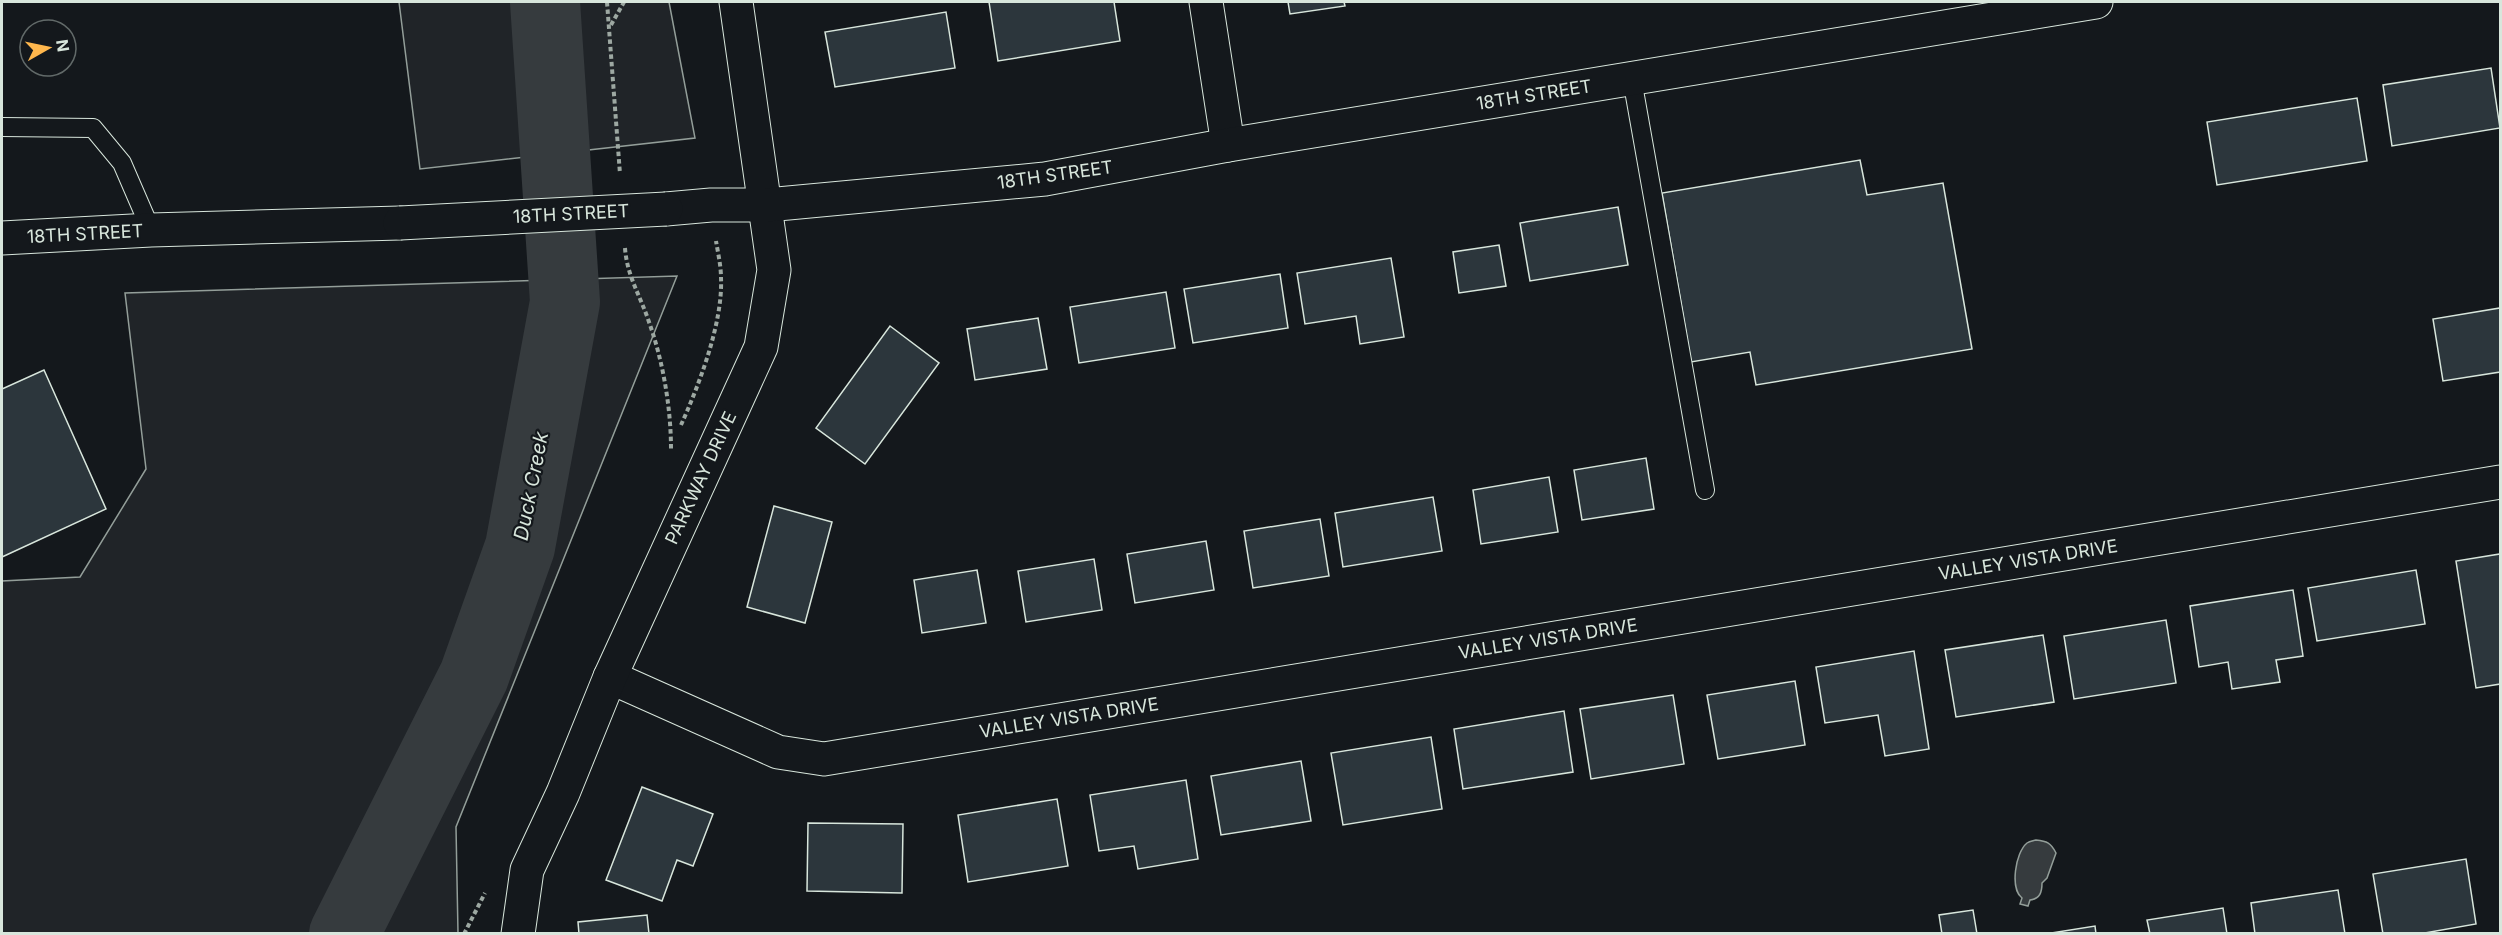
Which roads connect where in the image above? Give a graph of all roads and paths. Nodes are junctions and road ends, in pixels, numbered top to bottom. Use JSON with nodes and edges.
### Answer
{"nodes":[{"id":1,"x":608,"y":2,"type":"edge"},
{"id":2,"x":624,"y":2,"type":"edge"},
{"id":3,"x":736,"y":2,"type":"edge"},
{"id":4,"x":1206,"y":2,"type":"edge"},
{"id":5,"x":2096,"y":2,"type":"edge"},
{"id":6,"x":610,"y":25,"type":"junction"},
{"id":7,"x":1632,"y":79,"type":"junction"},
{"id":8,"x":2,"y":127,"type":"edge"},
{"id":9,"x":1228,"y":145,"type":"junction"},
{"id":10,"x":620,"y":178,"type":"dead end"},
{"id":11,"x":711,"y":205,"type":"junction"},
{"id":12,"x":767,"y":205,"type":"junction"},
{"id":13,"x":151,"y":230,"type":"junction"},
{"id":14,"x":2,"y":238,"type":"edge"},
{"id":15,"x":625,"y":246,"type":"dead end"},
{"id":16,"x":681,"y":427,"type":"dead end"},
{"id":17,"x":676,"y":438,"type":"dead end"},
{"id":18,"x":672,"y":448,"type":"junction"},
{"id":19,"x":668,"y":459,"type":"dead end"},
{"id":20,"x":2500,"y":482,"type":"edge"},
{"id":21,"x":1705,"y":490,"type":"dead end"},
{"id":22,"x":610,"y":677,"type":"junction"},
{"id":23,"x":486,"y":889,"type":"dead end"},
{"id":24,"x":464,"y":933,"type":"edge"},
{"id":25,"x":518,"y":933,"type":"edge"}],
"edges":[{"from":1,"to":6,"type":"path"},
{"from":2,"to":6,"type":"path"},
{"from":3,"to":12,"type":"street","name":"PARKWAY DRIVE"},
{"from":4,"to":9,"type":"street"},
{"from":5,"to":7,"type":"street","name":"18TH STREET"},
{"from":6,"to":10,"type":"path"},
{"from":7,"to":9,"type":"street","name":"18TH STREET"},
{"from":7,"to":21,"type":"lane"},
{"from":8,"to":13,"type":"lane"},
{"from":9,"to":12,"type":"street","name":"18TH STREET"},
{"from":11,"to":12,"type":"street","name":"18TH STREET"},
{"from":11,"to":13,"type":"street","name":"18TH STREET","bridge":true},
{"from":11,"to":16,"type":"path"},
{"from":12,"to":22,"type":"street","name":"PARKWAY DRIVE"},
{"from":13,"to":14,"type":"street","name":"18TH STREET"},
{"from":15,"to":18,"type":"path"},
{"from":17,"to":18,"type":"path"},
{"from":18,"to":19,"type":"path"},
{"from":20,"to":22,"type":"street","name":"VALLEY VISTA DRIVE"},
{"from":22,"to":25,"type":"street","name":"PARKWAY DRIVE"},
{"from":23,"to":24,"type":"path"}]}
